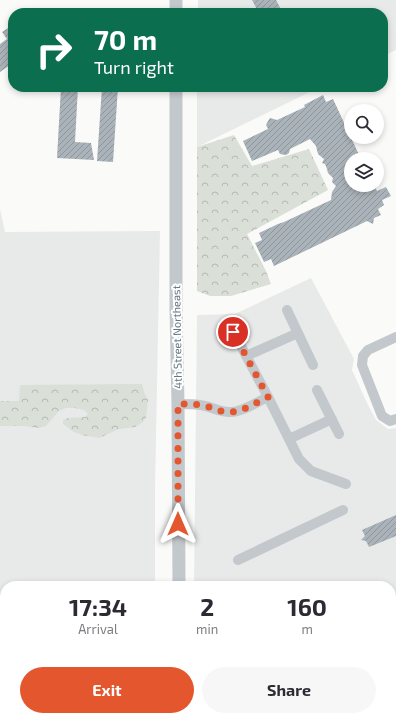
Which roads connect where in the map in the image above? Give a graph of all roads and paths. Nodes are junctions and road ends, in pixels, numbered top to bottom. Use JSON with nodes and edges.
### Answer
{"nodes":[{"id":1,"x":176,"y":92,"type":"edge"},
{"id":2,"x":287,"y":310,"type":"dead end"},
{"id":3,"x":233,"y":332,"type":"dead end"},
{"id":4,"x":298,"y":333,"type":"junction"},
{"id":5,"x":396,"y":337,"type":"edge"},
{"id":6,"x":246,"y":356,"type":"junction"},
{"id":7,"x":313,"y":365,"type":"dead end"},
{"id":8,"x":317,"y":390,"type":"dead end"},
{"id":9,"x":268,"y":397,"type":"junction"},
{"id":10,"x":178,"y":404,"type":"junction"},
{"id":11,"x":332,"y":419,"type":"junction"},
{"id":12,"x":396,"y":419,"type":"edge"},
{"id":13,"x":339,"y":434,"type":"dead end"},
{"id":14,"x":289,"y":439,"type":"junction"},
{"id":15,"x":346,"y":484,"type":"dead end"},
{"id":16,"x":343,"y":510,"type":"dead end"},
{"id":17,"x":238,"y":560,"type":"dead end"},
{"id":18,"x":179,"y":581,"type":"edge"}],
"edges":[{"from":1,"to":10,"type":"street","name":"4th Street Northeast"},
{"from":2,"to":4,"type":"street"},
{"from":3,"to":6,"type":"street"},
{"from":4,"to":6,"type":"street"},
{"from":4,"to":7,"type":"street"},
{"from":5,"to":12,"type":"street"},
{"from":6,"to":9,"type":"street"},
{"from":8,"to":11,"type":"street"},
{"from":9,"to":10,"type":"street"},
{"from":9,"to":14,"type":"street"},
{"from":10,"to":18,"type":"street","name":"4th Street Northeast"},
{"from":11,"to":13,"type":"street"},
{"from":11,"to":14,"type":"street"},
{"from":14,"to":15,"type":"street"},
{"from":16,"to":17,"type":"street"}]}
